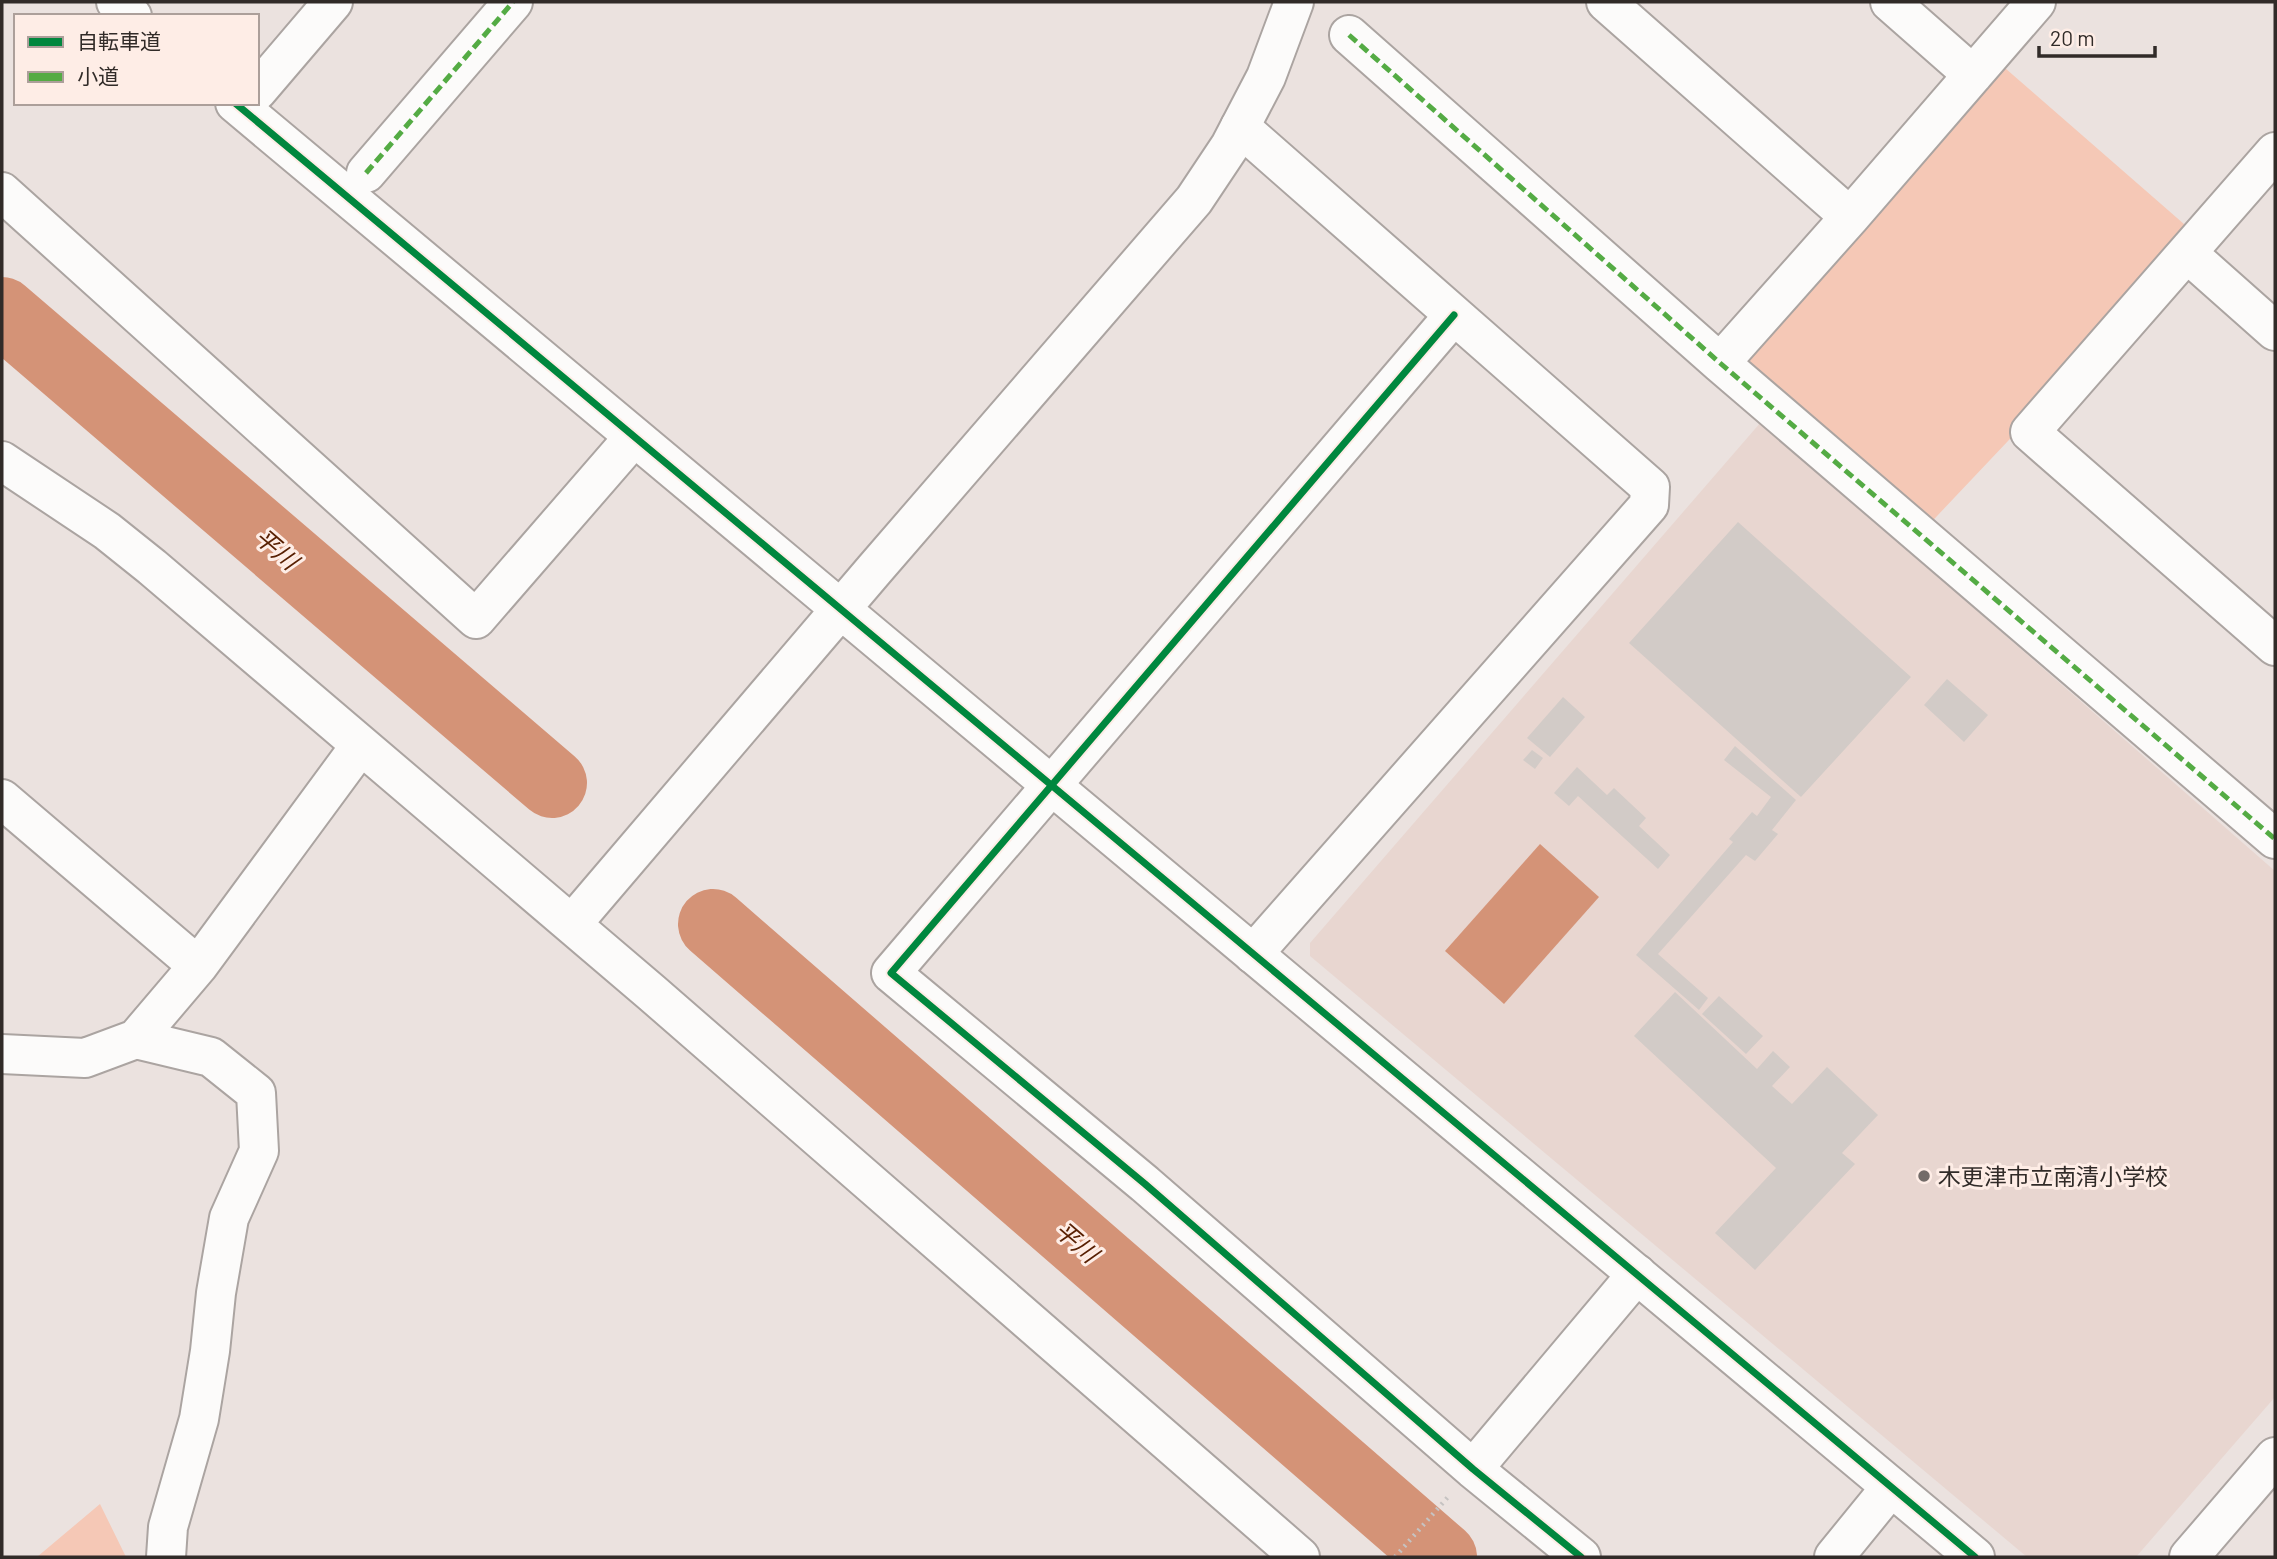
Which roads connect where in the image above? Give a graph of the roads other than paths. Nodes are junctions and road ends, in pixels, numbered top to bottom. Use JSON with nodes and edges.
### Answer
{"nodes":[{"id":1,"x":116,"y":2,"type":"edge"},
{"id":2,"x":333,"y":2,"type":"edge"},
{"id":3,"x":513,"y":2,"type":"edge"},
{"id":4,"x":1294,"y":2,"type":"edge"},
{"id":5,"x":1606,"y":2,"type":"edge"},
{"id":6,"x":1890,"y":2,"type":"edge"},
{"id":7,"x":2035,"y":2,"type":"edge"},
{"id":8,"x":130,"y":14,"type":"edge"},
{"id":9,"x":1349,"y":35,"type":"dead end"},
{"id":10,"x":1973,"y":75,"type":"junction"},
{"id":11,"x":259,"y":86,"type":"edge"},
{"id":12,"x":248,"y":105,"type":"edge"},
{"id":13,"x":1240,"y":127,"type":"junction"},
{"id":14,"x":2275,"y":152,"type":"edge"},
{"id":15,"x":366,"y":173,"type":"dead end"},
{"id":16,"x":2,"y":192,"type":"edge"},
{"id":17,"x":1850,"y":217,"type":"junction"},
{"id":18,"x":2187,"y":253,"type":"junction"},
{"id":19,"x":1454,"y":315,"type":"junction"},
{"id":20,"x":2275,"y":331,"type":"edge"},
{"id":21,"x":1720,"y":363,"type":"junction"},
{"id":22,"x":634,"y":437,"type":"junction"},
{"id":23,"x":2,"y":461,"type":"edge"},
{"id":24,"x":841,"y":609,"type":"junction"},
{"id":25,"x":2275,"y":646,"type":"edge"},
{"id":26,"x":360,"y":746,"type":"junction"},
{"id":27,"x":1051,"y":785,"type":"junction"},
{"id":28,"x":2,"y":799,"type":"edge"},
{"id":29,"x":2275,"y":839,"type":"edge"},
{"id":30,"x":572,"y":924,"type":"junction"},
{"id":31,"x":1253,"y":954,"type":"junction"},
{"id":32,"x":198,"y":966,"type":"junction"},
{"id":33,"x":136,"y":1039,"type":"junction"},
{"id":34,"x":3,"y":1055,"type":"edge"},
{"id":35,"x":1637,"y":1274,"type":"junction"},
{"id":36,"x":2275,"y":1457,"type":"edge"},
{"id":37,"x":1465,"y":1479,"type":"junction"},
{"id":38,"x":1891,"y":1487,"type":"junction"},
{"id":39,"x":166,"y":1557,"type":"edge"},
{"id":40,"x":1300,"y":1557,"type":"edge"},
{"id":41,"x":1581,"y":1557,"type":"edge"},
{"id":42,"x":1833,"y":1557,"type":"edge"},
{"id":43,"x":1975,"y":1557,"type":"edge"},
{"id":44,"x":2189,"y":1557,"type":"edge"}],
"edges":[{"from":1,"to":8,"type":"street"},
{"from":2,"to":11,"type":"street"},
{"from":3,"to":15,"type":"street"},
{"from":4,"to":13,"type":"street"},
{"from":5,"to":17,"type":"street"},
{"from":6,"to":10,"type":"street"},
{"from":7,"to":10,"type":"street"},
{"from":9,"to":21,"type":"street"},
{"from":10,"to":17,"type":"street"},
{"from":12,"to":22,"type":"street"},
{"from":13,"to":19,"type":"street"},
{"from":13,"to":24,"type":"street"},
{"from":14,"to":18,"type":"street"},
{"from":16,"to":22,"type":"street"},
{"from":17,"to":21,"type":"street"},
{"from":18,"to":20,"type":"street"},
{"from":18,"to":25,"type":"street"},
{"from":19,"to":27,"type":"street"},
{"from":19,"to":31,"type":"street"},
{"from":21,"to":29,"type":"street"},
{"from":22,"to":24,"type":"street"},
{"from":23,"to":26,"type":"street"},
{"from":24,"to":27,"type":"street"},
{"from":24,"to":30,"type":"street"},
{"from":26,"to":30,"type":"street"},
{"from":26,"to":32,"type":"street"},
{"from":27,"to":31,"type":"street"},
{"from":27,"to":37,"type":"street"},
{"from":28,"to":32,"type":"street"},
{"from":30,"to":40,"type":"street"},
{"from":31,"to":35,"type":"street"},
{"from":32,"to":33,"type":"street"},
{"from":33,"to":34,"type":"street"},
{"from":33,"to":39,"type":"street"},
{"from":35,"to":37,"type":"street"},
{"from":35,"to":38,"type":"street"},
{"from":36,"to":44,"type":"street"},
{"from":37,"to":41,"type":"street"},
{"from":38,"to":42,"type":"street"},
{"from":38,"to":43,"type":"street"}]}
